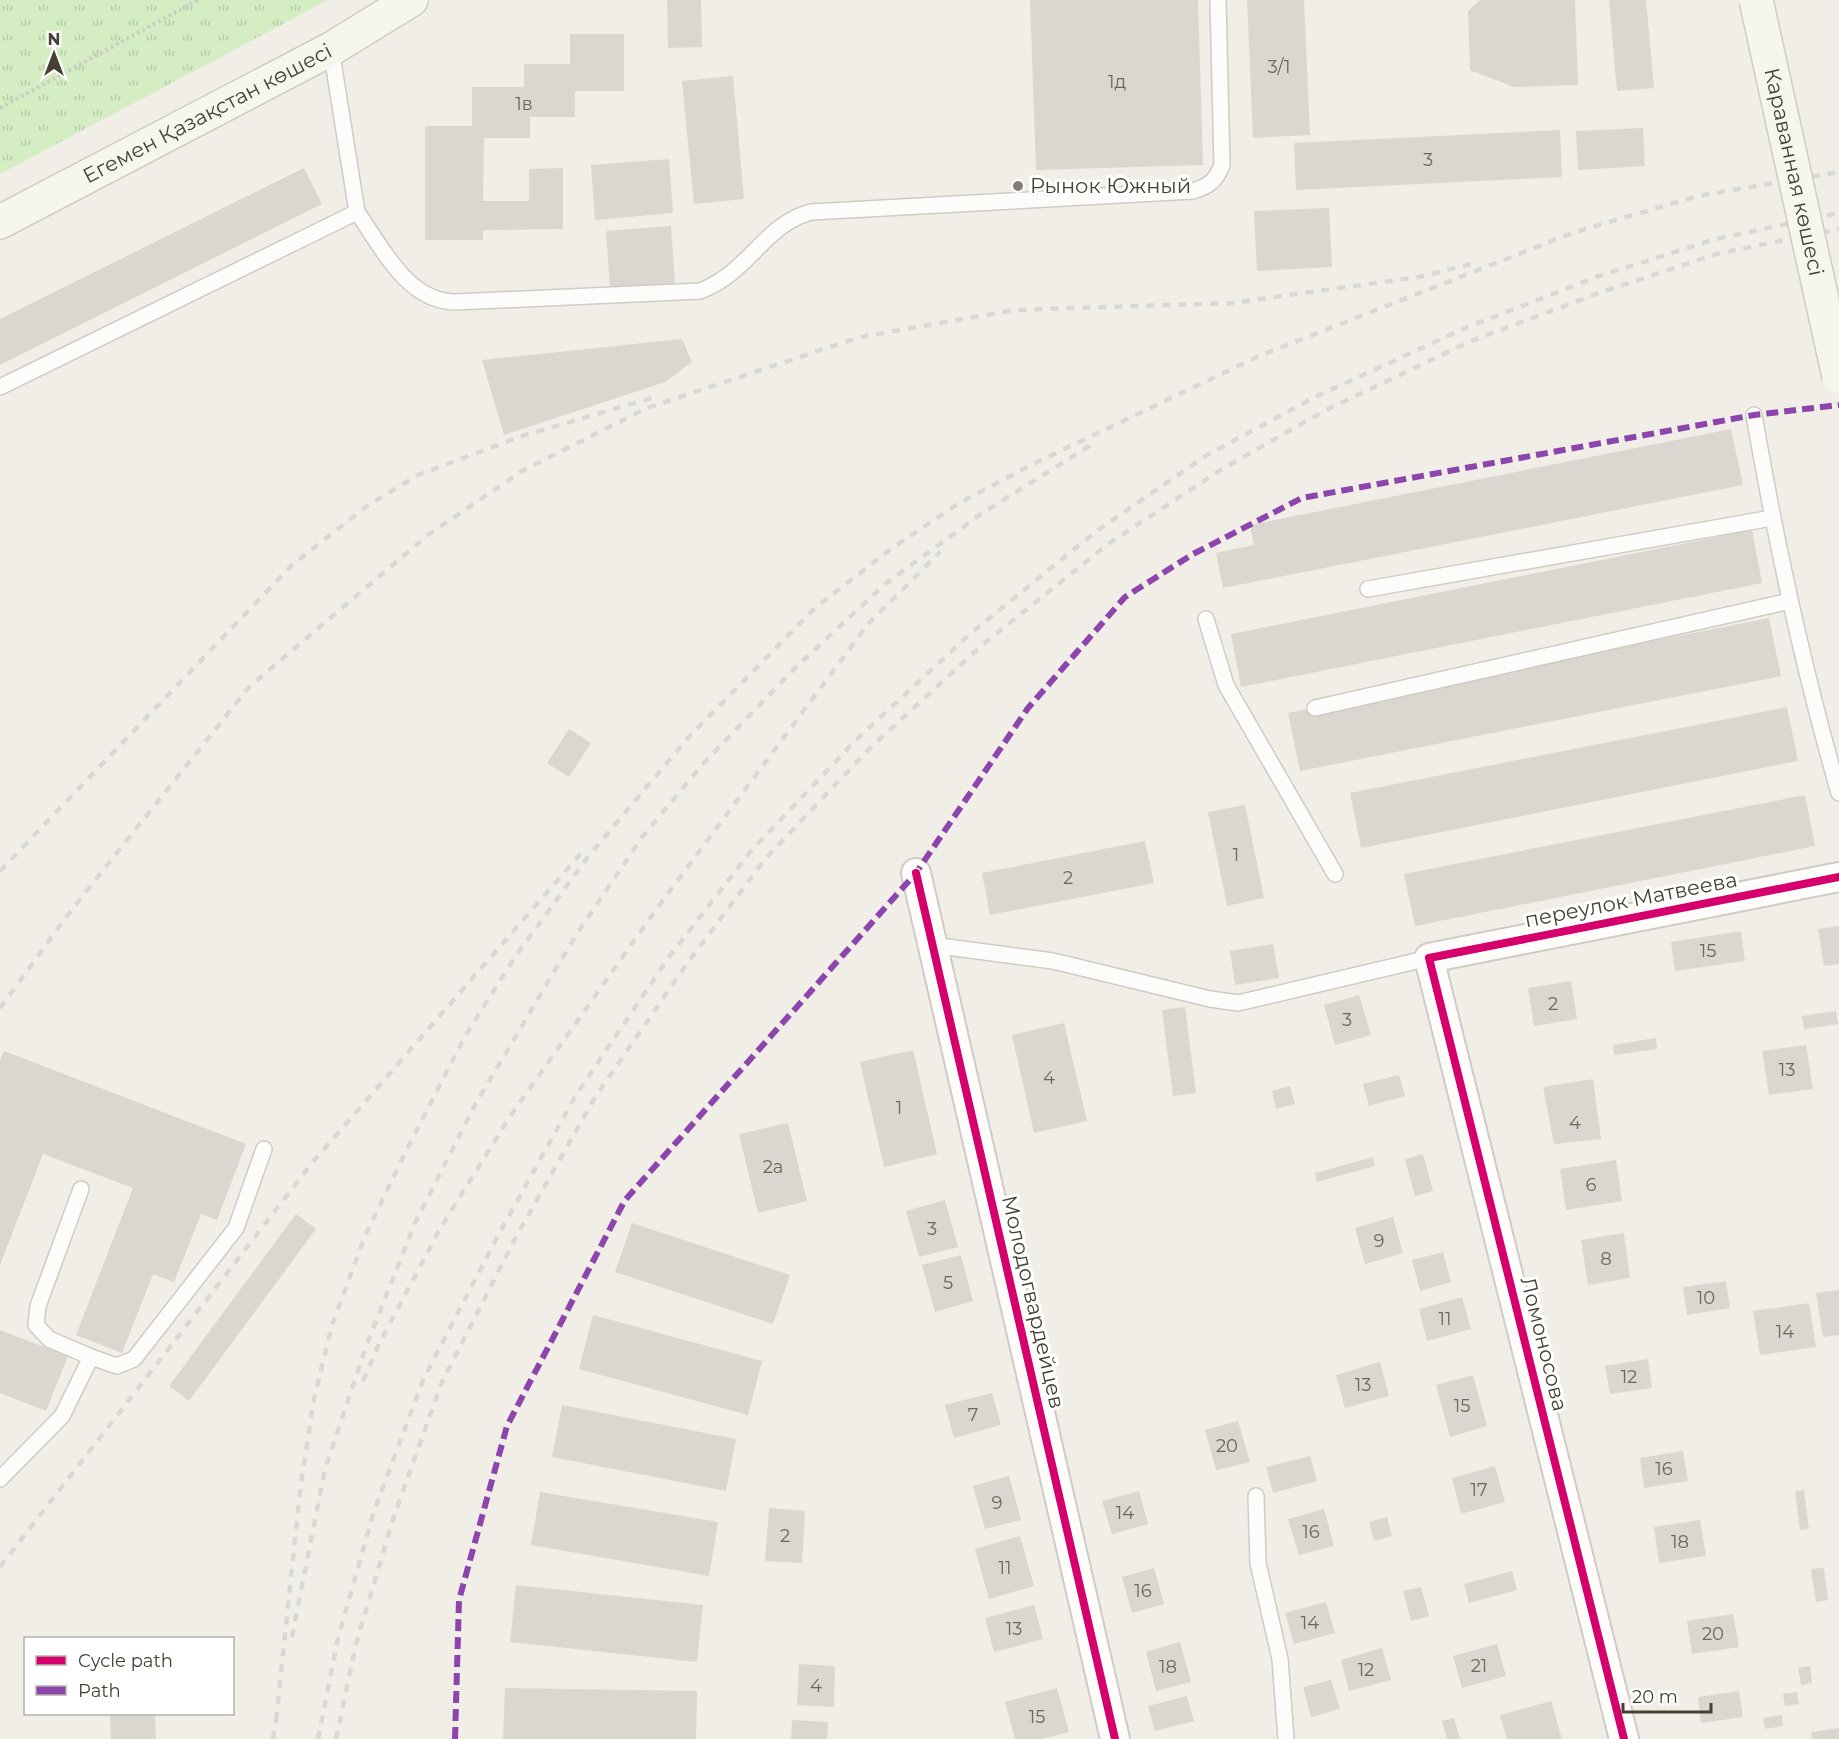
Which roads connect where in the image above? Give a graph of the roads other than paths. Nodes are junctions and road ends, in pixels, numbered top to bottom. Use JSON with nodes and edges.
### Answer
{"nodes":[{"id":1,"x":411,"y":0,"type":"edge"},
{"id":2,"x":1218,"y":0,"type":"edge"},
{"id":3,"x":1756,"y":0,"type":"edge"},
{"id":4,"x":331,"y":49,"type":"junction"},
{"id":5,"x":357,"y":212,"type":"junction"},
{"id":6,"x":0,"y":222,"type":"edge"},
{"id":7,"x":1839,"y":377,"type":"edge"},
{"id":8,"x":0,"y":387,"type":"edge"},
{"id":9,"x":1754,"y":415,"type":"dead end"},
{"id":10,"x":1772,"y":519,"type":"junction"},
{"id":11,"x":1368,"y":589,"type":"dead end"},
{"id":12,"x":1790,"y":601,"type":"junction"},
{"id":13,"x":1206,"y":619,"type":"dead end"},
{"id":14,"x":1315,"y":708,"type":"dead end"},
{"id":15,"x":1839,"y":793,"type":"edge"},
{"id":16,"x":916,"y":873,"type":"dead end"},
{"id":17,"x":1335,"y":874,"type":"dead end"},
{"id":18,"x":1839,"y":877,"type":"edge"},
{"id":19,"x":932,"y":945,"type":"junction"},
{"id":20,"x":1429,"y":958,"type":"junction"},
{"id":21,"x":264,"y":1149,"type":"dead end"},
{"id":22,"x":81,"y":1190,"type":"dead end"},
{"id":23,"x":91,"y":1358,"type":"junction"},
{"id":24,"x":0,"y":1479,"type":"edge"},
{"id":25,"x":1256,"y":1496,"type":"dead end"},
{"id":26,"x":1115,"y":1739,"type":"edge"},
{"id":27,"x":1286,"y":1739,"type":"edge"},
{"id":28,"x":1624,"y":1739,"type":"edge"}],
"edges":[{"from":1,"to":4,"type":"main road","name":"Егемен Қазақстан көшесі"},
{"from":2,"to":5,"type":"lane"},
{"from":3,"to":7,"type":"main road","name":"Караванная көшесі","bridge":true},
{"from":4,"to":5,"type":"lane"},
{"from":4,"to":6,"type":"main road","name":"Егемен Қазақстан көшесі"},
{"from":5,"to":8,"type":"lane"},
{"from":9,"to":10,"type":"lane"},
{"from":10,"to":11,"type":"lane"},
{"from":10,"to":12,"type":"lane"},
{"from":12,"to":14,"type":"lane"},
{"from":12,"to":15,"type":"lane"},
{"from":13,"to":17,"type":"lane"},
{"from":16,"to":19,"type":"street","name":"Молодогвардейцев"},
{"from":18,"to":20,"type":"street","name":"переулок Матвеева"},
{"from":19,"to":20,"type":"lane"},
{"from":19,"to":26,"type":"street","name":"Молодогвардейцев"},
{"from":20,"to":28,"type":"street","name":"Ломоносова"},
{"from":21,"to":23,"type":"lane"},
{"from":22,"to":23,"type":"lane"},
{"from":23,"to":24,"type":"lane"},
{"from":25,"to":27,"type":"lane"}]}
